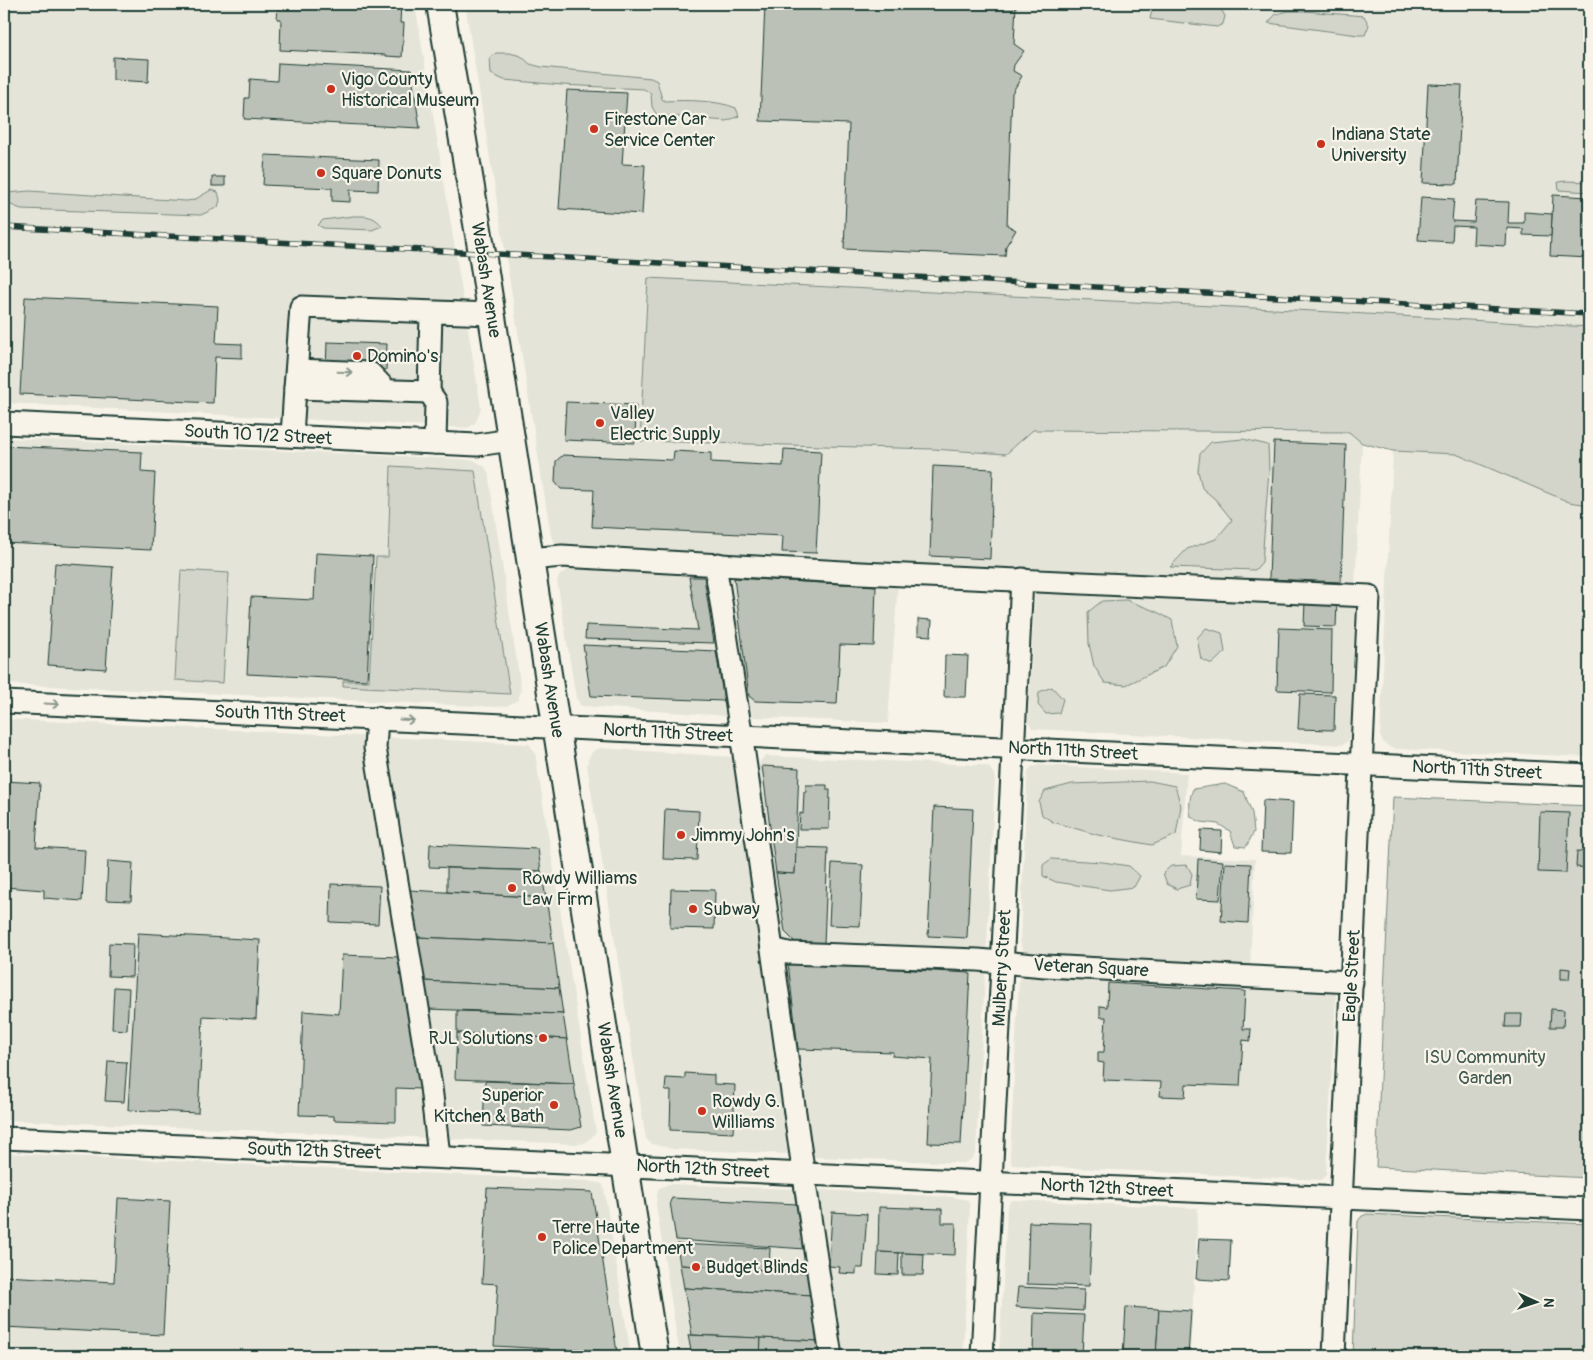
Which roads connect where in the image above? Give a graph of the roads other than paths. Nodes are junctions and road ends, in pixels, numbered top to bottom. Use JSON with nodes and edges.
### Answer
{"nodes":[{"id":1,"x":440,"y":4,"type":"edge"},
{"id":2,"x":431,"y":312,"type":"junction"},
{"id":3,"x":491,"y":314,"type":"junction"},
{"id":4,"x":296,"y":379,"type":"junction"},
{"id":5,"x":429,"y":392,"type":"junction"},
{"id":6,"x":4,"y":423,"type":"edge"},
{"id":7,"x":292,"y":436,"type":"junction"},
{"id":8,"x":511,"y":440,"type":"junction"},
{"id":9,"x":435,"y":443,"type":"junction"},
{"id":10,"x":530,"y":559,"type":"junction"},
{"id":11,"x":718,"y":564,"type":"junction"},
{"id":12,"x":1022,"y":579,"type":"junction"},
{"id":13,"x":4,"y":702,"type":"edge"},
{"id":14,"x":377,"y":718,"type":"junction"},
{"id":15,"x":556,"y":726,"type":"junction"},
{"id":16,"x":741,"y":736,"type":"junction"},
{"id":17,"x":1013,"y":748,"type":"junction"},
{"id":18,"x":1362,"y":764,"type":"junction"},
{"id":19,"x":1589,"y":775,"type":"edge"},
{"id":20,"x":772,"y":949,"type":"junction"},
{"id":21,"x":1002,"y":962,"type":"junction"},
{"id":22,"x":1352,"y":982,"type":"junction"},
{"id":23,"x":4,"y":1138,"type":"edge"},
{"id":24,"x":439,"y":1156,"type":"junction"},
{"id":25,"x":625,"y":1165,"type":"junction"},
{"id":26,"x":802,"y":1173,"type":"junction"},
{"id":27,"x":991,"y":1182,"type":"junction"},
{"id":28,"x":1341,"y":1199,"type":"junction"},
{"id":29,"x":1589,"y":1209,"type":"edge"},
{"id":30,"x":655,"y":1356,"type":"edge"},
{"id":31,"x":831,"y":1356,"type":"edge"},
{"id":32,"x":982,"y":1356,"type":"edge"},
{"id":33,"x":1334,"y":1356,"type":"edge"}],
"edges":[{"from":1,"to":3,"type":"main road","name":"Wabash Avenue"},
{"from":2,"to":3,"type":"street"},
{"from":2,"to":4,"type":"street"},
{"from":2,"to":5,"type":"street"},
{"from":3,"to":8,"type":"main road","name":"Wabash Avenue"},
{"from":4,"to":5,"type":"street"},
{"from":4,"to":7,"type":"street"},
{"from":5,"to":9,"type":"street"},
{"from":6,"to":7,"type":"street","name":"South 10 1/2 Street"},
{"from":7,"to":9,"type":"street","name":"South 10 1/2 Street"},
{"from":8,"to":9,"type":"street","name":"South 10 1/2 Street"},
{"from":8,"to":10,"type":"main road","name":"Wabash Avenue"},
{"from":10,"to":11,"type":"street"},
{"from":10,"to":15,"type":"main road","name":"Wabash Avenue"},
{"from":11,"to":12,"type":"street"},
{"from":11,"to":16,"type":"street"},
{"from":12,"to":17,"type":"street","name":"Mulberry Street"},
{"from":12,"to":18,"type":"street","name":"Eagle Street"},
{"from":13,"to":14,"type":"street","name":"South 11th Street","one_way":true},
{"from":14,"to":15,"type":"street","name":"South 11th Street","one_way":true},
{"from":14,"to":24,"type":"street"},
{"from":15,"to":16,"type":"street","name":"North 11th Street"},
{"from":15,"to":25,"type":"main road","name":"Wabash Avenue"},
{"from":16,"to":17,"type":"street","name":"North 11th Street"},
{"from":16,"to":20,"type":"street"},
{"from":17,"to":18,"type":"street","name":"North 11th Street"},
{"from":17,"to":21,"type":"street","name":"Mulberry Street"},
{"from":18,"to":19,"type":"street","name":"North 11th Street"},
{"from":18,"to":22,"type":"street","name":"Eagle Street"},
{"from":20,"to":21,"type":"street","name":"Veteran Square"},
{"from":20,"to":26,"type":"street"},
{"from":21,"to":22,"type":"street","name":"Veteran Square"},
{"from":21,"to":27,"type":"street","name":"Mulberry Street"},
{"from":22,"to":28,"type":"street","name":"Eagle Street"},
{"from":23,"to":24,"type":"street","name":"South 12th Street"},
{"from":24,"to":25,"type":"street","name":"South 12th Street"},
{"from":25,"to":26,"type":"street","name":"North 12th Street"},
{"from":25,"to":30,"type":"main road","name":"Wabash Avenue"},
{"from":26,"to":27,"type":"street","name":"North 12th Street"},
{"from":26,"to":31,"type":"street"},
{"from":27,"to":28,"type":"street","name":"North 12th Street"},
{"from":27,"to":32,"type":"street","name":"Mulberry Street"},
{"from":28,"to":29,"type":"street","name":"North 12th Street"},
{"from":28,"to":33,"type":"street","name":"Eagle Street"}]}
